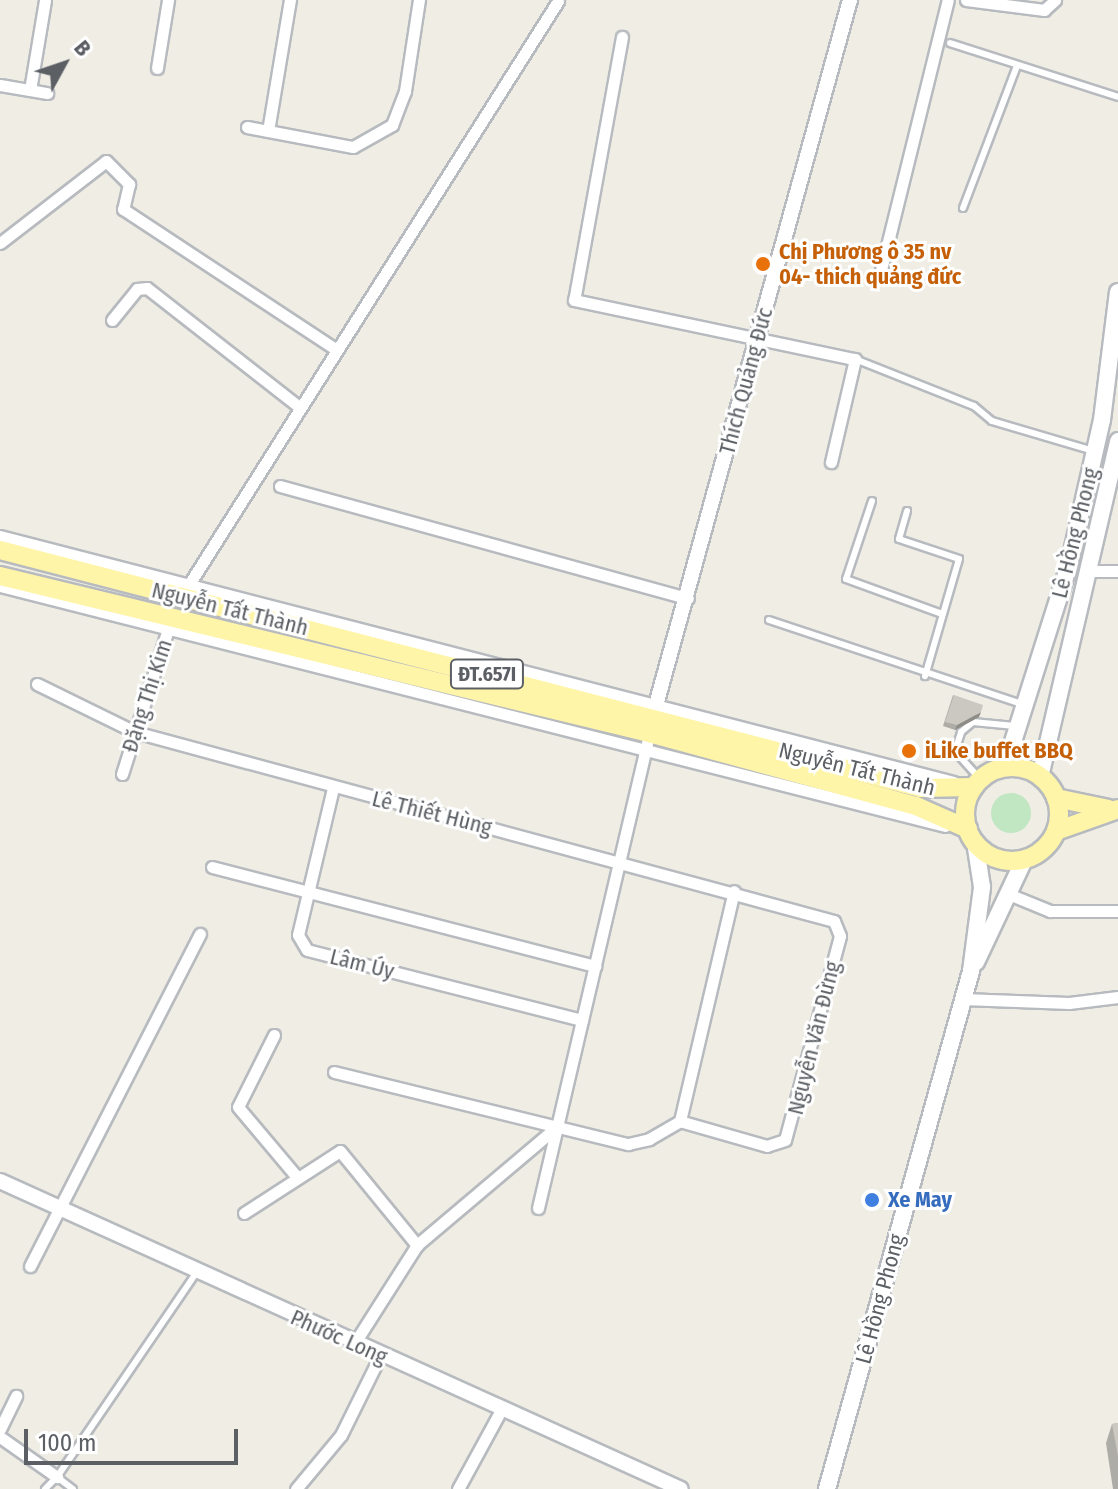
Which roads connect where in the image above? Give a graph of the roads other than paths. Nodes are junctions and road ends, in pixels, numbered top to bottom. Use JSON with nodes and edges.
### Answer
{"nodes":[{"id":1,"x":45,"y":0,"type":"edge"},
{"id":2,"x":168,"y":0,"type":"edge"},
{"id":3,"x":290,"y":0,"type":"edge"},
{"id":4,"x":419,"y":0,"type":"edge"},
{"id":5,"x":850,"y":0,"type":"edge"},
{"id":6,"x":948,"y":0,"type":"edge"},
{"id":7,"x":966,"y":0,"type":"edge"},
{"id":8,"x":1055,"y":0,"type":"edge"},
{"id":9,"x":558,"y":1,"type":"edge"},
{"id":10,"x":622,"y":37,"type":"dead end"},
{"id":11,"x":950,"y":43,"type":"dead end"},
{"id":12,"x":1017,"y":66,"type":"junction"},
{"id":13,"x":157,"y":68,"type":"dead end"},
{"id":14,"x":0,"y":85,"type":"edge"},
{"id":15,"x":30,"y":90,"type":"junction"},
{"id":16,"x":47,"y":93,"type":"dead end"},
{"id":17,"x":1118,"y":97,"type":"edge"},
{"id":18,"x":247,"y":127,"type":"dead end"},
{"id":19,"x":268,"y":131,"type":"junction"},
{"id":20,"x":963,"y":208,"type":"dead end"},
{"id":21,"x":0,"y":243,"type":"edge"},
{"id":22,"x":879,"y":278,"type":"dead end"},
{"id":23,"x":1118,"y":292,"type":"edge"},
{"id":24,"x":112,"y":320,"type":"dead end"},
{"id":25,"x":758,"y":334,"type":"junction"},
{"id":26,"x":334,"y":348,"type":"junction"},
{"id":27,"x":855,"y":359,"type":"junction"},
{"id":28,"x":297,"y":405,"type":"junction"},
{"id":29,"x":1118,"y":441,"type":"edge"},
{"id":30,"x":1094,"y":451,"type":"junction"},
{"id":31,"x":831,"y":462,"type":"dead end"},
{"id":32,"x":280,"y":486,"type":"dead end"},
{"id":33,"x":872,"y":501,"type":"dead end"},
{"id":34,"x":907,"y":511,"type":"dead end"},
{"id":35,"x":0,"y":536,"type":"edge"},
{"id":36,"x":0,"y":550,"type":"edge"},
{"id":37,"x":1069,"y":565,"type":"junction"},
{"id":38,"x":1093,"y":571,"type":"junction"},
{"id":39,"x":1118,"y":571,"type":"edge"},
{"id":40,"x":0,"y":576,"type":"edge"},
{"id":41,"x":0,"y":586,"type":"edge"},
{"id":42,"x":185,"y":590,"type":"junction"},
{"id":43,"x":688,"y":598,"type":"junction"},
{"id":44,"x":942,"y":614,"type":"junction"},
{"id":45,"x":769,"y":620,"type":"dead end"},
{"id":46,"x":170,"y":624,"type":"junction"},
{"id":47,"x":925,"y":676,"type":"junction"},
{"id":48,"x":37,"y":684,"type":"dead end"},
{"id":49,"x":1028,"y":707,"type":"junction"},
{"id":50,"x":653,"y":717,"type":"junction"},
{"id":51,"x":1023,"y":726,"type":"junction"},
{"id":52,"x":135,"y":732,"type":"junction"},
{"id":53,"x":644,"y":754,"type":"junction"},
{"id":54,"x":1005,"y":767,"type":"junction"},
{"id":55,"x":122,"y":774,"type":"dead end"},
{"id":56,"x":1040,"y":777,"type":"junction"},
{"id":57,"x":977,"y":783,"type":"junction"},
{"id":58,"x":333,"y":788,"type":"junction"},
{"id":59,"x":1056,"y":798,"type":"junction"},
{"id":60,"x":1113,"y":809,"type":"edge"},
{"id":61,"x":1056,"y":831,"type":"junction"},
{"id":62,"x":971,"y":836,"type":"junction"},
{"id":63,"x":620,"y":859,"type":"junction"},
{"id":64,"x":1024,"y":860,"type":"junction"},
{"id":65,"x":212,"y":867,"type":"dead end"},
{"id":66,"x":307,"y":891,"type":"junction"},
{"id":67,"x":734,"y":891,"type":"junction"},
{"id":68,"x":1006,"y":893,"type":"junction"},
{"id":69,"x":1118,"y":911,"type":"edge"},
{"id":70,"x":834,"y":921,"type":"joint"},
{"id":71,"x":200,"y":934,"type":"dead end"},
{"id":72,"x":595,"y":966,"type":"junction"},
{"id":73,"x":971,"y":971,"type":"junction"},
{"id":74,"x":1118,"y":997,"type":"edge"},
{"id":75,"x":963,"y":999,"type":"junction"},
{"id":76,"x":582,"y":1020,"type":"junction"},
{"id":77,"x":274,"y":1035,"type":"dead end"},
{"id":78,"x":334,"y":1072,"type":"dead end"},
{"id":79,"x":680,"y":1121,"type":"junction"},
{"id":80,"x":558,"y":1126,"type":"junction"},
{"id":81,"x":297,"y":1177,"type":"junction"},
{"id":82,"x":0,"y":1181,"type":"edge"},
{"id":83,"x":57,"y":1207,"type":"junction"},
{"id":84,"x":538,"y":1208,"type":"dead end"},
{"id":85,"x":244,"y":1213,"type":"dead end"},
{"id":86,"x":417,"y":1245,"type":"junction"},
{"id":87,"x":30,"y":1266,"type":"dead end"},
{"id":88,"x":197,"y":1272,"type":"junction"},
{"id":89,"x":354,"y":1344,"type":"junction"},
{"id":90,"x":380,"y":1356,"type":"junction"},
{"id":91,"x":16,"y":1396,"type":"dead end"},
{"id":92,"x":501,"y":1410,"type":"junction"},
{"id":93,"x":0,"y":1429,"type":"edge"},
{"id":94,"x":0,"y":1437,"type":"edge"},
{"id":95,"x":57,"y":1477,"type":"junction"},
{"id":96,"x":676,"y":1488,"type":"edge"},
{"id":97,"x":45,"y":1489,"type":"edge"},
{"id":98,"x":73,"y":1489,"type":"edge"},
{"id":99,"x":296,"y":1489,"type":"edge"},
{"id":100,"x":458,"y":1489,"type":"edge"},
{"id":101,"x":827,"y":1489,"type":"edge"}],
"edges":[{"from":1,"to":15,"type":"street"},
{"from":2,"to":13,"type":"street"},
{"from":3,"to":19,"type":"street"},
{"from":4,"to":19,"type":"street"},
{"from":5,"to":25,"type":"street","name":"Thích Quảng Đức"},
{"from":6,"to":22,"type":"street"},
{"from":7,"to":8,"type":"street"},
{"from":9,"to":26,"type":"street"},
{"from":10,"to":25,"type":"street"},
{"from":11,"to":12,"type":"lane"},
{"from":12,"to":17,"type":"lane"},
{"from":12,"to":20,"type":"lane"},
{"from":14,"to":15,"type":"street"},
{"from":15,"to":16,"type":"street"},
{"from":18,"to":19,"type":"street"},
{"from":21,"to":26,"type":"street"},
{"from":23,"to":30,"type":"main road","name":"Lê Hồng Phong"},
{"from":24,"to":28,"type":"street"},
{"from":25,"to":27,"type":"street"},
{"from":25,"to":43,"type":"street","name":"Thích Quảng Đức"},
{"from":26,"to":28,"type":"street"},
{"from":27,"to":30,"type":"lane"},
{"from":27,"to":31,"type":"street"},
{"from":28,"to":42,"type":"street"},
{"from":29,"to":38,"type":"main road","name":"Lê Hồng Phong"},
{"from":30,"to":37,"type":"main road","name":"Lê Hồng Phong"},
{"from":32,"to":43,"type":"street"},
{"from":33,"to":44,"type":"lane"},
{"from":34,"to":44,"type":"lane"},
{"from":35,"to":42,"type":"street","name":"Nguyễn Tất Thành"},
{"from":36,"to":42,"type":"main road","name":"Nguyễn Tất Thành","number":"ĐT.657I"},
{"from":37,"to":38,"type":"main road"},
{"from":37,"to":49,"type":"main road","name":"Lê Hồng Phong"},
{"from":38,"to":39,"type":"street"},
{"from":38,"to":56,"type":"main road","name":"Lê Hồng Phong"},
{"from":40,"to":46,"type":"main road","name":"Nguyễn Tất Thành","number":"ĐT.657I"},
{"from":41,"to":46,"type":"street","name":"Nguyễn Tất Thành"},
{"from":42,"to":50,"type":"main road","name":"Nguyễn Tất Thành","number":"ĐT.657I"},
{"from":43,"to":50,"type":"street","name":"Thích Quảng Đức"},
{"from":44,"to":47,"type":"lane"},
{"from":45,"to":47,"type":"lane"},
{"from":46,"to":50,"type":"main road","name":"Nguyễn Tất Thành","number":"ĐT.657I"},
{"from":46,"to":52,"type":"street","name":"Đặng Thị Kim"},
{"from":46,"to":53,"type":"street","name":"Nguyễn Tất Thành"},
{"from":47,"to":49,"type":"lane"},
{"from":48,"to":52,"type":"street","name":"Lê Thiết Hùng"},
{"from":49,"to":51,"type":"main road","name":"Lê Hồng Phong"},
{"from":50,"to":53,"type":"street"},
{"from":50,"to":57,"type":"main road","name":"Nguyễn Tất Thành","number":"ĐT.657I"},
{"from":50,"to":62,"type":"main road","name":"Nguyễn Tất Thành","number":"ĐT.657I"},
{"from":51,"to":54,"type":"main road","name":"Lê Hồng Phong"},
{"from":51,"to":57,"type":"lane"},
{"from":52,"to":55,"type":"street","name":"Đặng Thị Kim"},
{"from":52,"to":58,"type":"street","name":"Lê Thiết Hùng"},
{"from":53,"to":62,"type":"street","name":"Nguyễn Tất Thành"},
{"from":53,"to":63,"type":"street"},
{"from":54,"to":56,"type":"main road"},
{"from":54,"to":57,"type":"main road"},
{"from":56,"to":59,"type":"main road"},
{"from":57,"to":62,"type":"main road"},
{"from":58,"to":63,"type":"street","name":"Lê Thiết Hùng"},
{"from":58,"to":66,"type":"street","name":"Lâm Úy"},
{"from":59,"to":60,"type":"main road"},
{"from":59,"to":61,"type":"main road"},
{"from":60,"to":61,"type":"main road"},
{"from":61,"to":64,"type":"main road"},
{"from":62,"to":64,"type":"main road"},
{"from":62,"to":73,"type":"main road","name":"Lê Hồng Phong"},
{"from":63,"to":67,"type":"street","name":"Lê Thiết Hùng"},
{"from":63,"to":72,"type":"street"},
{"from":64,"to":68,"type":"main road","name":"Lê Hồng Phong"},
{"from":65,"to":66,"type":"street"},
{"from":66,"to":72,"type":"street"},
{"from":66,"to":76,"type":"street","name":"Lâm Úy"},
{"from":67,"to":70,"type":"street","name":"Lê Thiết Hùng"},
{"from":67,"to":79,"type":"street"},
{"from":68,"to":69,"type":"street"},
{"from":68,"to":73,"type":"main road","name":"Lê Hồng Phong"},
{"from":70,"to":79,"type":"street","name":"Nguyễn Văn Đừng"},
{"from":71,"to":83,"type":"street"},
{"from":72,"to":76,"type":"street"},
{"from":73,"to":75,"type":"main road","name":"Lê Hồng Phong"},
{"from":74,"to":75,"type":"street"},
{"from":75,"to":101,"type":"main road","name":"Lê Hồng Phong"},
{"from":76,"to":80,"type":"street"},
{"from":77,"to":81,"type":"street"},
{"from":78,"to":80,"type":"street"},
{"from":79,"to":80,"type":"street"},
{"from":80,"to":84,"type":"street"},
{"from":80,"to":86,"type":"street"},
{"from":81,"to":85,"type":"street"},
{"from":81,"to":86,"type":"street"},
{"from":82,"to":83,"type":"street","name":"Phước Long"},
{"from":83,"to":87,"type":"street"},
{"from":83,"to":88,"type":"street","name":"Phước Long"},
{"from":86,"to":89,"type":"street"},
{"from":88,"to":89,"type":"street","name":"Phước Long"},
{"from":88,"to":95,"type":"lane"},
{"from":89,"to":90,"type":"street","name":"Phước Long"},
{"from":90,"to":92,"type":"street","name":"Phước Long"},
{"from":90,"to":99,"type":"street"},
{"from":91,"to":93,"type":"street"},
{"from":92,"to":96,"type":"street","name":"Phước Long"},
{"from":92,"to":100,"type":"street"},
{"from":94,"to":95,"type":"street"},
{"from":95,"to":97,"type":"lane"},
{"from":95,"to":98,"type":"lane"}]}
